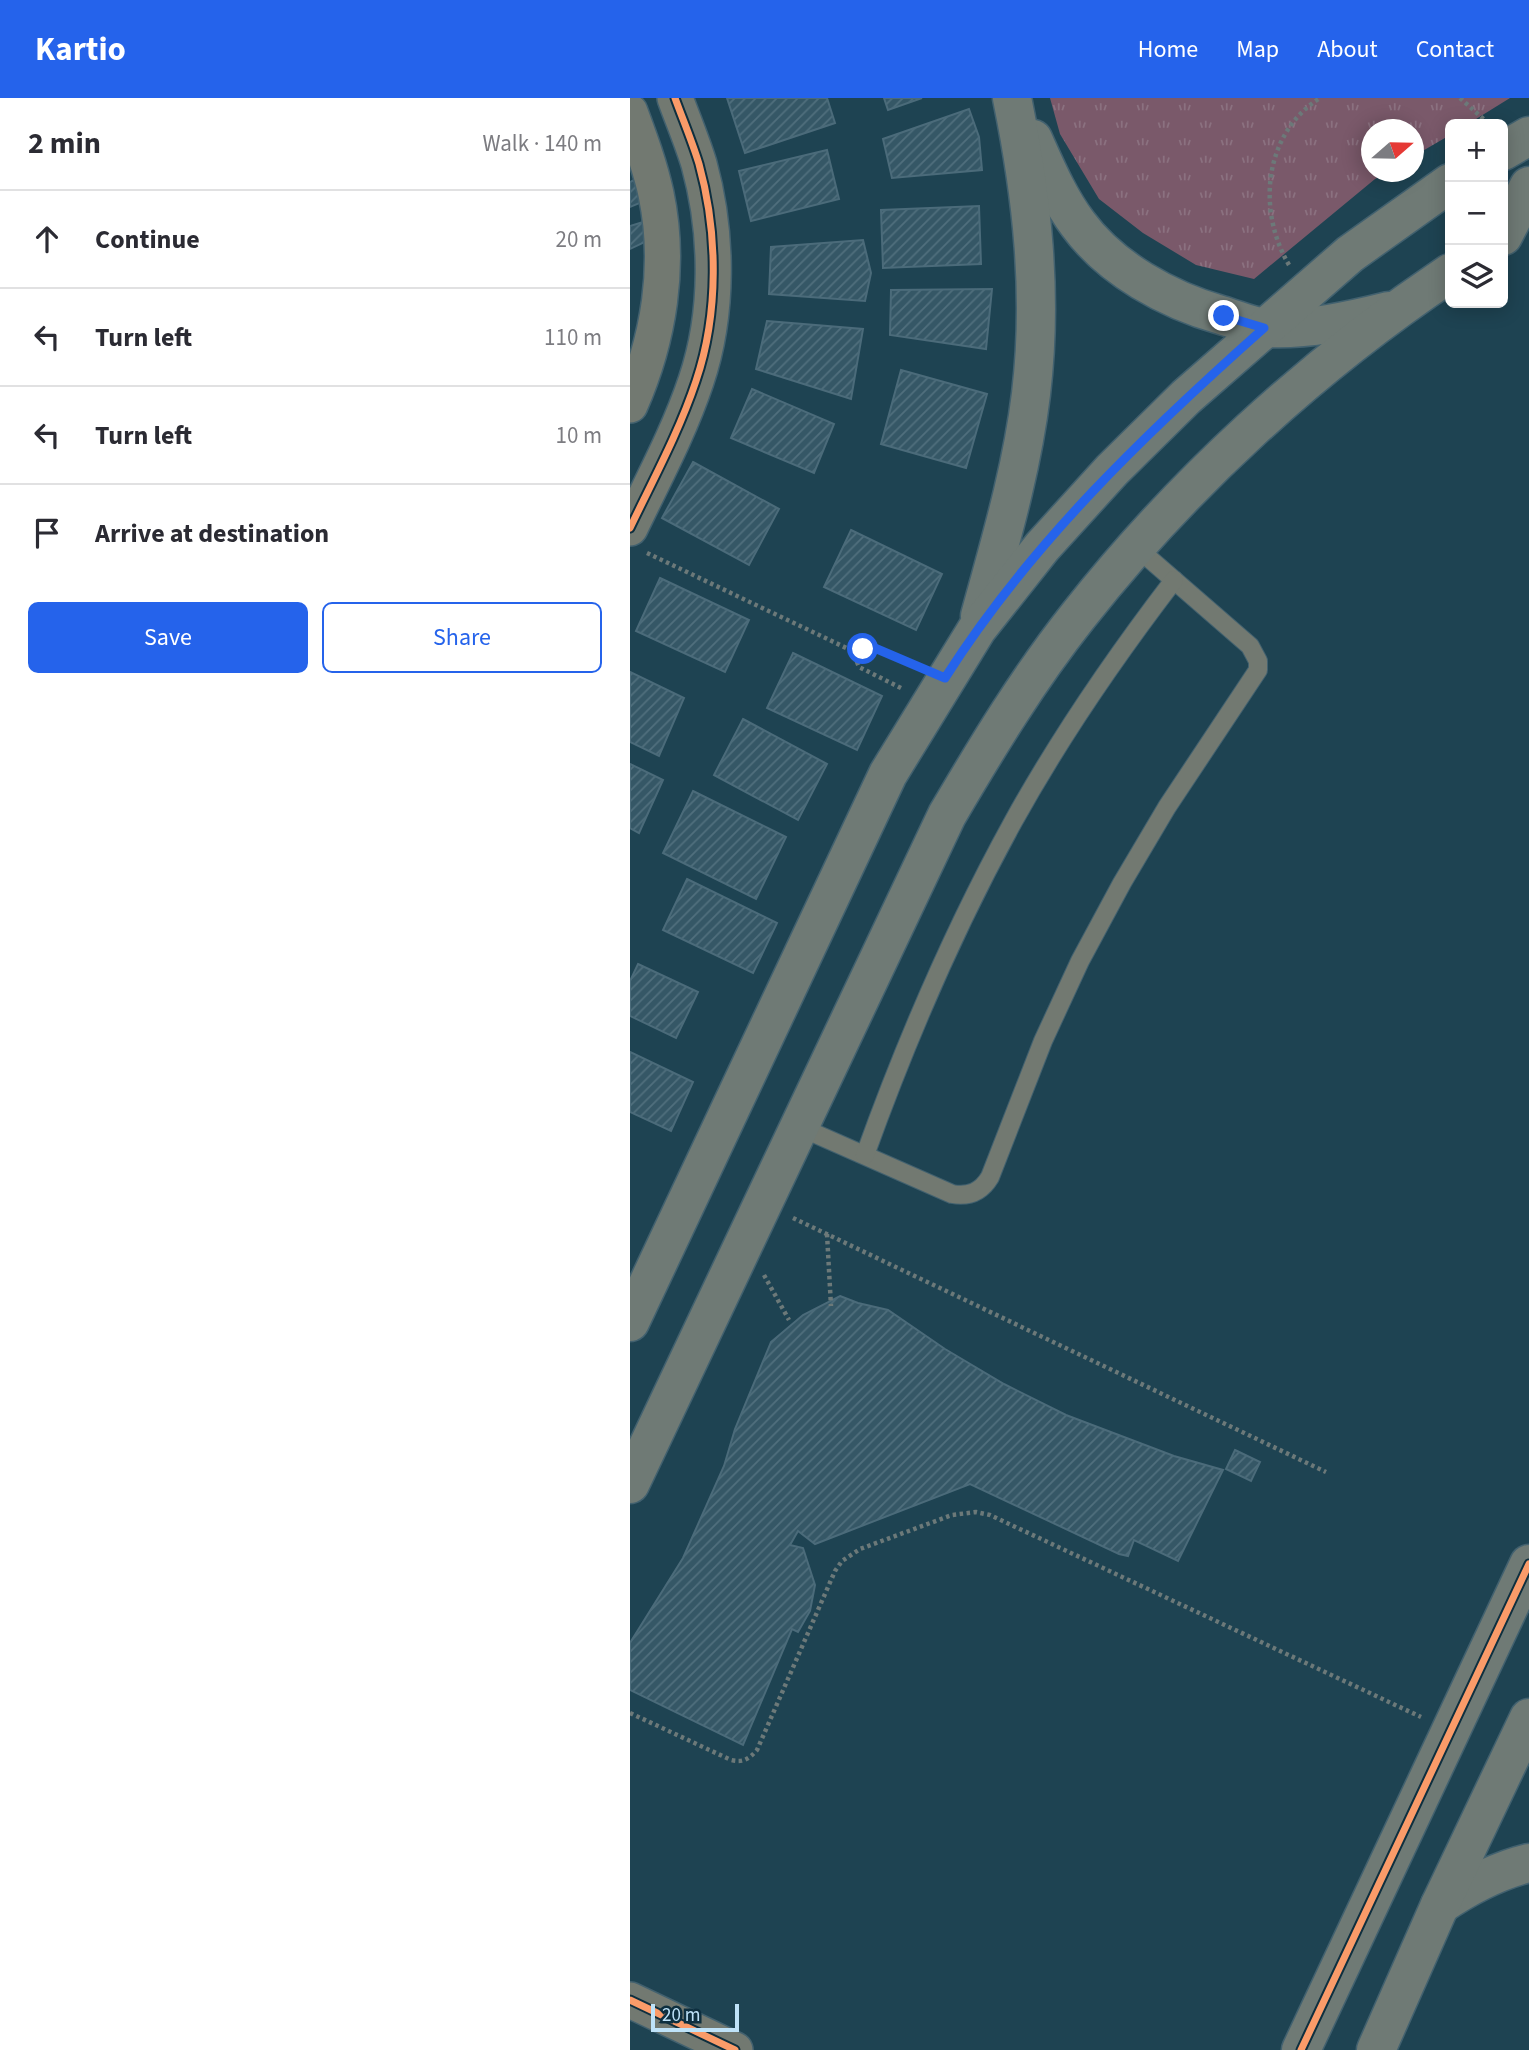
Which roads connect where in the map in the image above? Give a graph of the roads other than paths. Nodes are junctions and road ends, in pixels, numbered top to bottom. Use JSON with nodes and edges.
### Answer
{"nodes":[{"id":1,"x":675,"y":98,"type":"edge"},
{"id":2,"x":1014,"y":98,"type":"edge"},
{"id":3,"x":630,"y":112,"type":"edge"},
{"id":4,"x":1529,"y":136,"type":"edge"},
{"id":5,"x":1508,"y":148,"type":"edge"},
{"id":6,"x":1445,"y":186,"type":"edge"},
{"id":7,"x":1529,"y":186,"type":"edge"},
{"id":8,"x":1529,"y":222,"type":"edge"},
{"id":9,"x":1508,"y":227,"type":"edge"},
{"id":10,"x":1508,"y":234,"type":"edge"},
{"id":11,"x":1445,"y":276,"type":"edge"},
{"id":12,"x":1397,"y":309,"type":"junction"},
{"id":13,"x":1264,"y":328,"type":"junction"},
{"id":14,"x":630,"y":405,"type":"edge"},
{"id":15,"x":636,"y":539,"type":"edge"},
{"id":16,"x":1136,"y":547,"type":"junction"},
{"id":17,"x":1174,"y":580,"type":"junction"},
{"id":18,"x":977,"y":629,"type":"junction"},
{"id":19,"x":800,"y":1126,"type":"junction"},
{"id":20,"x":865,"y":1155,"type":"junction"},
{"id":21,"x":630,"y":1322,"type":"edge"},
{"id":22,"x":630,"y":1484,"type":"edge"},
{"id":23,"x":1529,"y":1564,"type":"edge"},
{"id":24,"x":1529,"y":1718,"type":"edge"},
{"id":25,"x":1529,"y":1863,"type":"edge"},
{"id":26,"x":1440,"y":1906,"type":"junction"},
{"id":27,"x":630,"y":2000,"type":"edge"},
{"id":28,"x":735,"y":2050,"type":"edge"},
{"id":29,"x":1301,"y":2050,"type":"edge"},
{"id":30,"x":1376,"y":2050,"type":"edge"}],
"edges":[{"from":1,"to":15,"type":"street"},
{"from":2,"to":13,"type":"main road"},
{"from":2,"to":18,"type":"main road"},
{"from":3,"to":14,"type":"street"},
{"from":4,"to":5,"type":"main road"},
{"from":6,"to":13,"type":"main road"},
{"from":7,"to":9,"type":"main road"},
{"from":8,"to":10,"type":"main road"},
{"from":11,"to":12,"type":"main road"},
{"from":12,"to":13,"type":"main road"},
{"from":12,"to":16,"type":"main road"},
{"from":13,"to":18,"type":"main road"},
{"from":16,"to":17,"type":"lane"},
{"from":16,"to":19,"type":"main road"},
{"from":17,"to":20,"type":"lane"},
{"from":17,"to":20,"type":"lane"},
{"from":18,"to":21,"type":"main road"},
{"from":19,"to":20,"type":"lane"},
{"from":19,"to":22,"type":"main road"},
{"from":23,"to":29,"type":"main road"},
{"from":24,"to":26,"type":"main road"},
{"from":25,"to":26,"type":"main road"},
{"from":26,"to":30,"type":"main road"},
{"from":27,"to":28,"type":"street"}]}
